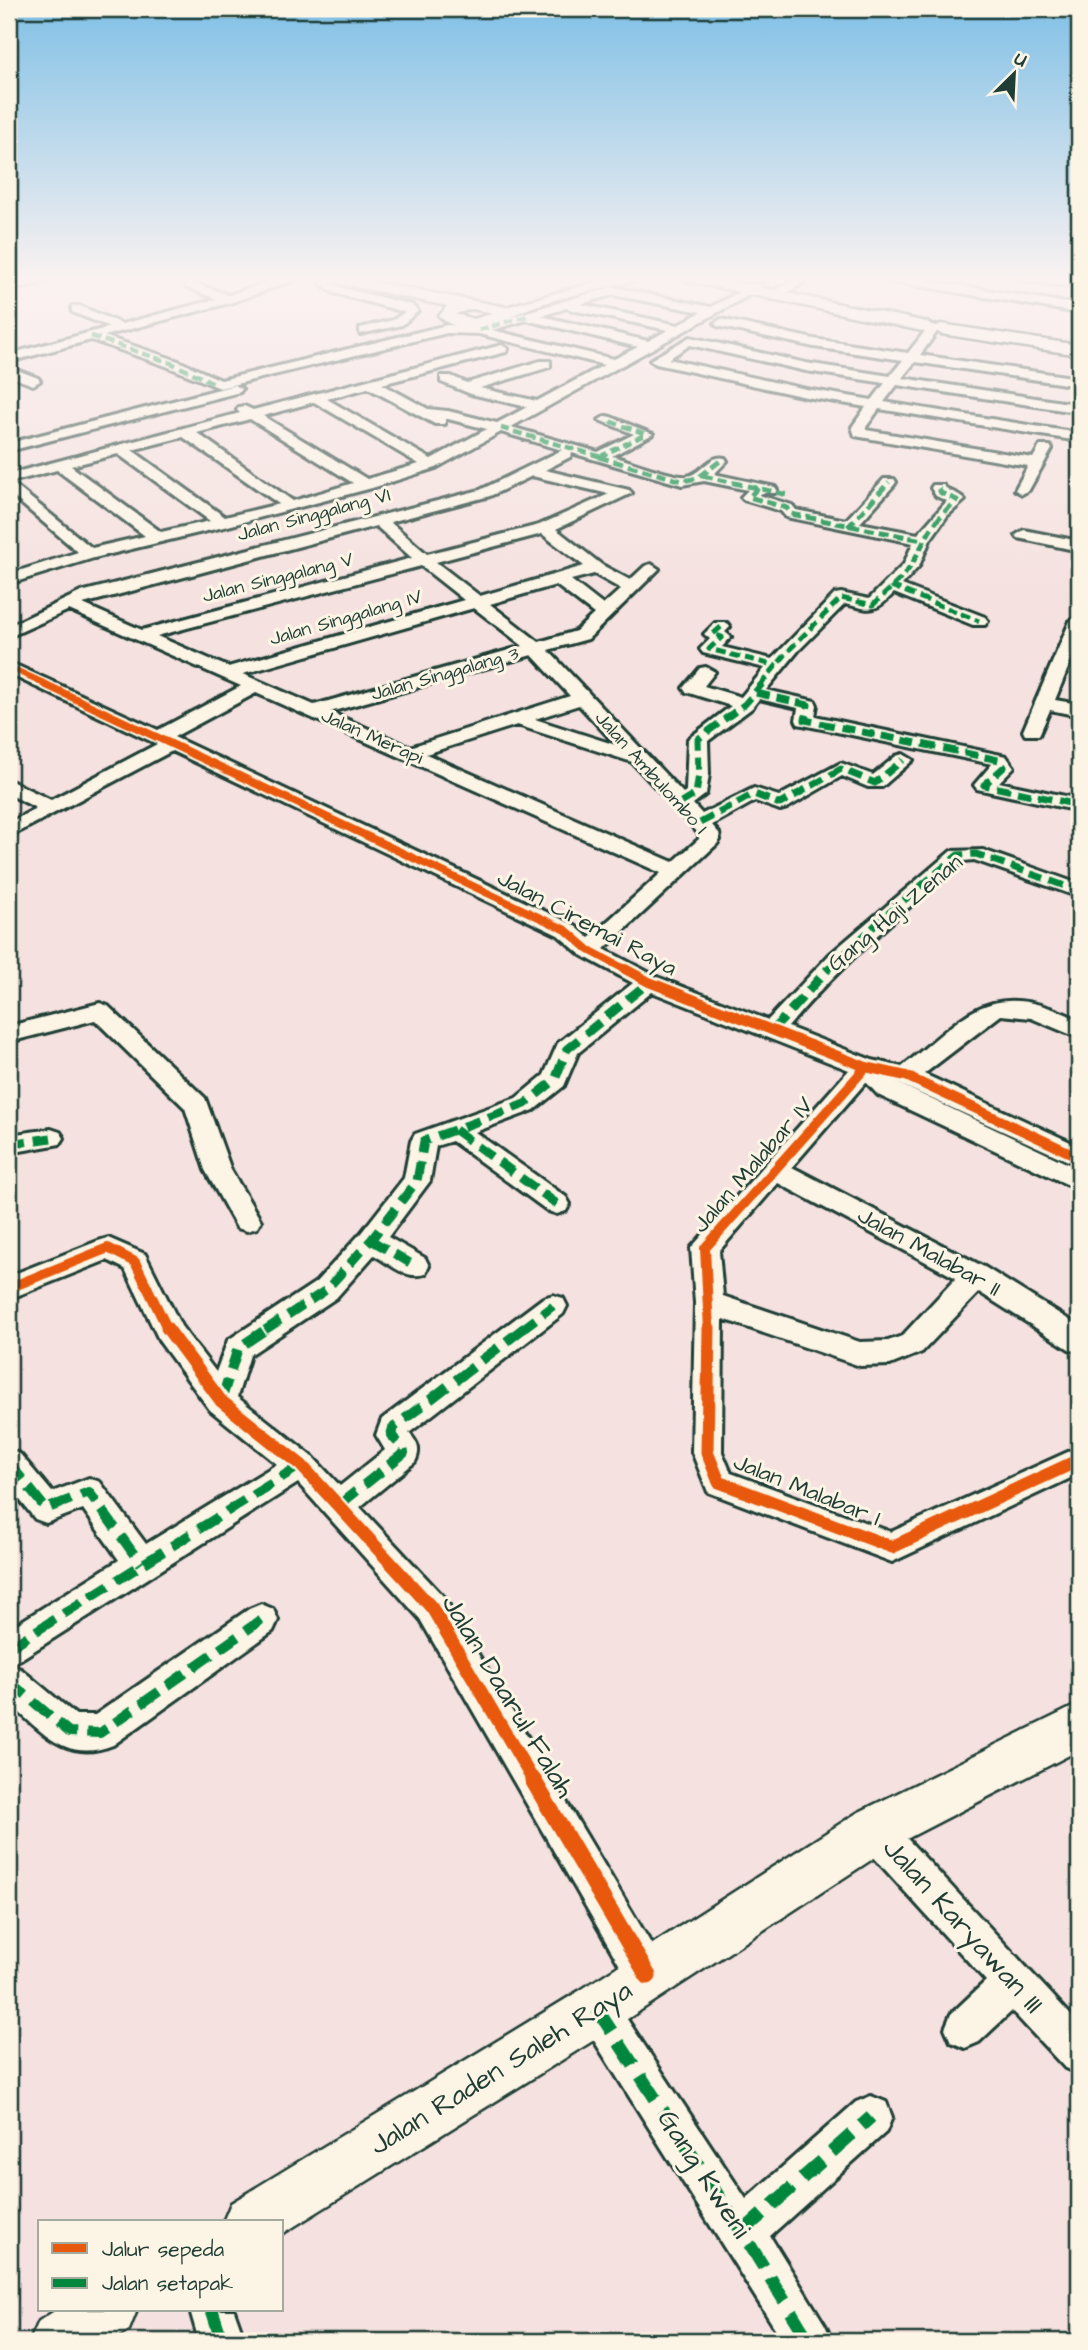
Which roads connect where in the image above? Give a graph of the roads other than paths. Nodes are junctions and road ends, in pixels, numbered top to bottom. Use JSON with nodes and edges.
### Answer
{"nodes":[{"id":1,"x":245,"y":387,"type":"edge"},
{"id":2,"x":361,"y":387,"type":"edge"},
{"id":3,"x":376,"y":387,"type":"edge"},
{"id":4,"x":462,"y":387,"type":"edge"},
{"id":5,"x":470,"y":387,"type":"edge"},
{"id":6,"x":577,"y":387,"type":"edge"},
{"id":7,"x":773,"y":387,"type":"edge"},
{"id":8,"x":889,"y":387,"type":"edge"},
{"id":9,"x":931,"y":387,"type":"edge"},
{"id":10,"x":465,"y":388,"type":"junction"},
{"id":11,"x":1079,"y":389,"type":"edge"},
{"id":12,"x":216,"y":394,"type":"junction"},
{"id":13,"x":316,"y":398,"type":"junction"},
{"id":14,"x":874,"y":405,"type":"junction"},
{"id":15,"x":539,"y":406,"type":"junction"},
{"id":16,"x":1069,"y":407,"type":"junction"},
{"id":17,"x":426,"y":413,"type":"junction"},
{"id":18,"x":253,"y":414,"type":"junction"},
{"id":19,"x":606,"y":420,"type":"dead end"},
{"id":20,"x":501,"y":428,"type":"junction"},
{"id":21,"x":186,"y":432,"type":"junction"},
{"id":22,"x":1054,"y":433,"type":"junction"},
{"id":23,"x":1079,"y":437,"type":"edge"},
{"id":24,"x":476,"y":441,"type":"junction"},
{"id":25,"x":9,"y":447,"type":"edge"},
{"id":26,"x":121,"y":449,"type":"junction"},
{"id":27,"x":565,"y":454,"type":"dead end"},
{"id":28,"x":599,"y":457,"type":"junction"},
{"id":29,"x":720,"y":461,"type":"dead end"},
{"id":30,"x":1037,"y":463,"type":"junction"},
{"id":31,"x":60,"y":465,"type":"junction"},
{"id":32,"x":431,"y":465,"type":"junction"},
{"id":33,"x":531,"y":471,"type":"junction"},
{"id":34,"x":703,"y":475,"type":"junction"},
{"id":35,"x":9,"y":478,"type":"edge"},
{"id":36,"x":889,"y":482,"type":"dead end"},
{"id":37,"x":367,"y":485,"type":"junction"},
{"id":38,"x":9,"y":486,"type":"edge"},
{"id":39,"x":758,"y":488,"type":"junction"},
{"id":40,"x":938,"y":488,"type":"dead end"},
{"id":41,"x":1022,"y":489,"type":"dead end"},
{"id":42,"x":788,"y":495,"type":"dead end"},
{"id":43,"x":291,"y":506,"type":"junction"},
{"id":44,"x":791,"y":514,"type":"joint"},
{"id":45,"x":379,"y":520,"type":"junction"},
{"id":46,"x":223,"y":523,"type":"junction"},
{"id":47,"x":848,"y":527,"type":"junction"},
{"id":48,"x":545,"y":528,"type":"junction"},
{"id":49,"x":1024,"y":535,"type":"dead end"},
{"id":50,"x":157,"y":537,"type":"junction"},
{"id":51,"x":922,"y":540,"type":"junction"},
{"id":52,"x":1079,"y":546,"type":"edge"},
{"id":53,"x":89,"y":554,"type":"junction"},
{"id":54,"x":426,"y":562,"type":"junction"},
{"id":55,"x":596,"y":568,"type":"junction"},
{"id":56,"x":651,"y":569,"type":"dead end"},
{"id":57,"x":10,"y":577,"type":"edge"},
{"id":58,"x":559,"y":579,"type":"junction"},
{"id":59,"x":891,"y":586,"type":"junction"},
{"id":60,"x":631,"y":588,"type":"junction"},
{"id":61,"x":477,"y":603,"type":"junction"},
{"id":62,"x":69,"y":604,"type":"junction"},
{"id":63,"x":604,"y":614,"type":"junction"},
{"id":64,"x":979,"y":621,"type":"dead end"},
{"id":65,"x":1079,"y":621,"type":"edge"},
{"id":66,"x":721,"y":627,"type":"dead end"},
{"id":67,"x":9,"y":632,"type":"edge"},
{"id":68,"x":141,"y":635,"type":"junction"},
{"id":69,"x":536,"y":648,"type":"junction"},
{"id":70,"x":1071,"y":660,"type":"edge"},
{"id":71,"x":778,"y":666,"type":"junction"},
{"id":72,"x":9,"y":667,"type":"edge"},
{"id":73,"x":706,"y":671,"type":"dead end"},
{"id":74,"x":227,"y":673,"type":"junction"},
{"id":75,"x":9,"y":686,"type":"edge"},
{"id":76,"x":255,"y":686,"type":"junction"},
{"id":77,"x":66,"y":694,"type":"junction"},
{"id":78,"x":582,"y":698,"type":"junction"},
{"id":79,"x":751,"y":699,"type":"junction"},
{"id":80,"x":1044,"y":703,"type":"junction"},
{"id":81,"x":47,"y":704,"type":"junction"},
{"id":82,"x":1079,"y":710,"type":"edge"},
{"id":83,"x":314,"y":711,"type":"junction"},
{"id":84,"x":518,"y":719,"type":"junction"},
{"id":85,"x":1032,"y":731,"type":"dead end"},
{"id":86,"x":162,"y":745,"type":"junction"},
{"id":87,"x":411,"y":753,"type":"junction"},
{"id":88,"x":635,"y":757,"type":"junction"},
{"id":89,"x":903,"y":760,"type":"dead end"},
{"id":90,"x":9,"y":786,"type":"edge"},
{"id":91,"x":681,"y":803,"type":"junction"},
{"id":92,"x":1079,"y":805,"type":"edge"},
{"id":93,"x":51,"y":808,"type":"junction"},
{"id":94,"x":699,"y":823,"type":"junction"},
{"id":95,"x":9,"y":831,"type":"edge"},
{"id":96,"x":675,"y":871,"type":"junction"},
{"id":97,"x":1079,"y":891,"type":"edge"},
{"id":98,"x":589,"y":950,"type":"junction"},
{"id":99,"x":649,"y":982,"type":"junction"},
{"id":100,"x":1079,"y":1030,"type":"edge"},
{"id":101,"x":772,"y":1031,"type":"junction"},
{"id":102,"x":9,"y":1034,"type":"edge"},
{"id":103,"x":866,"y":1067,"type":"junction"},
{"id":104,"x":906,"y":1076,"type":"junction"},
{"id":105,"x":455,"y":1130,"type":"junction"},
{"id":106,"x":51,"y":1138,"type":"dead end"},
{"id":107,"x":9,"y":1144,"type":"edge"},
{"id":108,"x":1079,"y":1157,"type":"edge"},
{"id":109,"x":776,"y":1170,"type":"junction"},
{"id":110,"x":1079,"y":1180,"type":"edge"},
{"id":111,"x":557,"y":1204,"type":"dead end"},
{"id":112,"x":247,"y":1221,"type":"dead end"},
{"id":113,"x":372,"y":1240,"type":"junction"},
{"id":114,"x":415,"y":1266,"type":"dead end"},
{"id":115,"x":976,"y":1276,"type":"junction"},
{"id":116,"x":9,"y":1288,"type":"edge"},
{"id":117,"x":709,"y":1303,"type":"junction"},
{"id":118,"x":553,"y":1306,"type":"dead end"},
{"id":119,"x":1079,"y":1341,"type":"edge"},
{"id":120,"x":221,"y":1401,"type":"junction"},
{"id":121,"x":1079,"y":1460,"type":"edge"},
{"id":122,"x":9,"y":1463,"type":"edge"},
{"id":123,"x":301,"y":1465,"type":"junction"},
{"id":124,"x":339,"y":1505,"type":"junction"},
{"id":125,"x":141,"y":1564,"type":"junction"},
{"id":126,"x":261,"y":1620,"type":"dead end"},
{"id":127,"x":9,"y":1648,"type":"edge"},
{"id":128,"x":9,"y":1681,"type":"edge"},
{"id":129,"x":1079,"y":1726,"type":"edge"},
{"id":130,"x":874,"y":1830,"type":"junction"},
{"id":131,"x":648,"y":1976,"type":"junction"},
{"id":132,"x":1014,"y":1982,"type":"junction"},
{"id":133,"x":597,"y":2009,"type":"junction"},
{"id":134,"x":965,"y":2028,"type":"dead end"},
{"id":135,"x":1079,"y":2054,"type":"edge"},
{"id":136,"x":871,"y":2117,"type":"dead end"},
{"id":137,"x":253,"y":2220,"type":"edge"},
{"id":138,"x":742,"y":2232,"type":"junction"},
{"id":139,"x":106,"y":2312,"type":"edge"},
{"id":140,"x":213,"y":2312,"type":"edge"},
{"id":141,"x":59,"y":2341,"type":"edge"},
{"id":142,"x":222,"y":2341,"type":"edge"},
{"id":143,"x":809,"y":2341,"type":"edge"}],
"edges":[{"from":1,"to":12,"type":"street"},
{"from":2,"to":13,"type":"street"},
{"from":3,"to":17,"type":"street"},
{"from":4,"to":10,"type":"street"},
{"from":5,"to":10,"type":"street"},
{"from":6,"to":15,"type":"street"},
{"from":7,"to":14,"type":"street"},
{"from":8,"to":14,"type":"street"},
{"from":9,"to":16,"type":"street"},
{"from":10,"to":15,"type":"street"},
{"from":11,"to":16,"type":"street"},
{"from":12,"to":18,"type":"street"},
{"from":12,"to":25,"type":"street"},
{"from":13,"to":18,"type":"street"},
{"from":13,"to":32,"type":"street"},
{"from":14,"to":22,"type":"street"},
{"from":14,"to":30,"type":"street"},
{"from":15,"to":20,"type":"street"},
{"from":16,"to":22,"type":"street"},
{"from":17,"to":20,"type":"street"},
{"from":17,"to":24,"type":"street"},
{"from":18,"to":21,"type":"street"},
{"from":18,"to":37,"type":"street"},
{"from":19,"to":28,"type":"street"},
{"from":20,"to":24,"type":"street"},
{"from":20,"to":28,"type":"street"},
{"from":21,"to":26,"type":"street"},
{"from":21,"to":43,"type":"street"},
{"from":22,"to":23,"type":"street"},
{"from":22,"to":30,"type":"street"},
{"from":24,"to":32,"type":"street"},
{"from":26,"to":31,"type":"street"},
{"from":26,"to":46,"type":"street"},
{"from":27,"to":33,"type":"street","name":"Jalan Singgalang VI"},
{"from":28,"to":34,"type":"street"},
{"from":29,"to":34,"type":"street"},
{"from":30,"to":41,"type":"street"},
{"from":31,"to":35,"type":"street"},
{"from":31,"to":50,"type":"street"},
{"from":32,"to":37,"type":"street"},
{"from":33,"to":45,"type":"street","name":"Jalan Singgalang VI"},
{"from":33,"to":48,"type":"street"},
{"from":34,"to":39,"type":"street"},
{"from":36,"to":47,"type":"street"},
{"from":37,"to":43,"type":"street"},
{"from":38,"to":53,"type":"street"},
{"from":39,"to":42,"type":"street"},
{"from":39,"to":44,"type":"street"},
{"from":40,"to":51,"type":"street"},
{"from":43,"to":46,"type":"street"},
{"from":44,"to":47,"type":"street"},
{"from":45,"to":54,"type":"street","name":"Jalan Ambulombo I"},
{"from":45,"to":62,"type":"street","name":"Jalan Singgalang VI"},
{"from":46,"to":50,"type":"street"},
{"from":47,"to":51,"type":"street"},
{"from":48,"to":54,"type":"street"},
{"from":48,"to":55,"type":"street"},
{"from":49,"to":52,"type":"street"},
{"from":50,"to":53,"type":"street"},
{"from":51,"to":59,"type":"street"},
{"from":53,"to":57,"type":"street"},
{"from":54,"to":61,"type":"street","name":"Jalan Ambulombo I"},
{"from":54,"to":68,"type":"street","name":"Jalan Singgalang V"},
{"from":55,"to":58,"type":"street","name":"Jalan Singgalang IV"},
{"from":55,"to":60,"type":"street"},
{"from":56,"to":60,"type":"street"},
{"from":58,"to":61,"type":"street","name":"Jalan Singgalang IV"},
{"from":58,"to":63,"type":"street"},
{"from":59,"to":64,"type":"street"},
{"from":59,"to":71,"type":"street"},
{"from":60,"to":63,"type":"street"},
{"from":61,"to":69,"type":"street","name":"Jalan Ambulombo I"},
{"from":61,"to":74,"type":"street","name":"Jalan Singgalang IV"},
{"from":62,"to":67,"type":"street","name":"Jalan Singgalang VI"},
{"from":62,"to":68,"type":"street","name":"Jalan Merapi"},
{"from":63,"to":69,"type":"street"},
{"from":65,"to":70,"type":"street"},
{"from":66,"to":71,"type":"street"},
{"from":68,"to":74,"type":"street","name":"Jalan Merapi"},
{"from":69,"to":78,"type":"street","name":"Jalan Ambulombo I"},
{"from":69,"to":83,"type":"street","name":"Jalan Singgalang 3"},
{"from":70,"to":80,"type":"street"},
{"from":71,"to":79,"type":"street"},
{"from":72,"to":77,"type":"street","name":"Jalan Ciremai Raya"},
{"from":73,"to":79,"type":"street"},
{"from":74,"to":76,"type":"street","name":"Jalan Merapi"},
{"from":75,"to":81,"type":"street","name":"Jalan Ciremai Raya"},
{"from":76,"to":83,"type":"street","name":"Jalan Merapi"},
{"from":76,"to":86,"type":"street"},
{"from":77,"to":81,"type":"street"},
{"from":77,"to":86,"type":"street","name":"Jalan Ciremai Raya"},
{"from":78,"to":84,"type":"street"},
{"from":78,"to":88,"type":"street","name":"Jalan Ambulombo I"},
{"from":79,"to":91,"type":"street"},
{"from":79,"to":92,"type":"street"},
{"from":80,"to":82,"type":"street"},
{"from":80,"to":85,"type":"street"},
{"from":81,"to":86,"type":"street","name":"Jalan Ciremai Raya"},
{"from":83,"to":87,"type":"street","name":"Jalan Merapi"},
{"from":84,"to":87,"type":"street"},
{"from":84,"to":88,"type":"street"},
{"from":86,"to":93,"type":"street"},
{"from":86,"to":98,"type":"street","name":"Jalan Ciremai Raya"},
{"from":87,"to":96,"type":"street","name":"Jalan Merapi"},
{"from":88,"to":91,"type":"street","name":"Jalan Ambulombo I"},
{"from":89,"to":94,"type":"street"},
{"from":90,"to":93,"type":"street"},
{"from":91,"to":94,"type":"street","name":"Jalan Ambulombo I"},
{"from":93,"to":95,"type":"street"},
{"from":94,"to":96,"type":"street","name":"Jalan Ambulombo I"},
{"from":96,"to":98,"type":"street","name":"Jalan Ambulombo I"},
{"from":97,"to":101,"type":"street","name":"Gang Haji Zenan"},
{"from":98,"to":99,"type":"street","name":"Jalan Ciremai Raya"},
{"from":99,"to":101,"type":"street","name":"Jalan Ciremai Raya"},
{"from":99,"to":105,"type":"street"},
{"from":100,"to":104,"type":"street"},
{"from":101,"to":103,"type":"street","name":"Jalan Ciremai Raya"},
{"from":102,"to":112,"type":"street"},
{"from":103,"to":104,"type":"street","name":"Jalan Ciremai Raya"},
{"from":103,"to":109,"type":"street","name":"Jalan Malabar IV"},
{"from":103,"to":110,"type":"street","name":"Jalan Ciremai Raya"},
{"from":104,"to":108,"type":"street","name":"Jalan Ciremai Raya"},
{"from":105,"to":111,"type":"street"},
{"from":105,"to":113,"type":"street"},
{"from":106,"to":107,"type":"street"},
{"from":109,"to":115,"type":"street","name":"Jalan Malabar II"},
{"from":109,"to":117,"type":"street","name":"Jalan Malabar IV"},
{"from":113,"to":114,"type":"street"},
{"from":113,"to":120,"type":"street"},
{"from":115,"to":117,"type":"street"},
{"from":115,"to":119,"type":"street","name":"Jalan Malabar II"},
{"from":116,"to":120,"type":"street","name":"Jalan Daarul Falah"},
{"from":117,"to":121,"type":"street","name":"Jalan Malabar I"},
{"from":118,"to":124,"type":"street"},
{"from":120,"to":123,"type":"street","name":"Jalan Daarul Falah"},
{"from":122,"to":125,"type":"street"},
{"from":123,"to":124,"type":"street","name":"Jalan Daarul Falah"},
{"from":123,"to":125,"type":"street"},
{"from":124,"to":131,"type":"street","name":"Jalan Daarul Falah"},
{"from":125,"to":127,"type":"street"},
{"from":126,"to":128,"type":"street"},
{"from":129,"to":130,"type":"main road","name":"Jalan Raden Saleh Raya"},
{"from":130,"to":131,"type":"main road","name":"Jalan Raden Saleh Raya"},
{"from":130,"to":132,"type":"street","name":"Jalan Karyawan III"},
{"from":131,"to":133,"type":"main road","name":"Jalan Raden Saleh Raya"},
{"from":132,"to":134,"type":"street"},
{"from":132,"to":135,"type":"street","name":"Jalan Karyawan III"},
{"from":133,"to":137,"type":"main road","name":"Jalan Raden Saleh Raya"},
{"from":133,"to":138,"type":"street","name":"Gang Kweni"},
{"from":136,"to":138,"type":"street"},
{"from":138,"to":143,"type":"street","name":"Gang Kweni"},
{"from":139,"to":141,"type":"main road"},
{"from":140,"to":142,"type":"street"}]}
